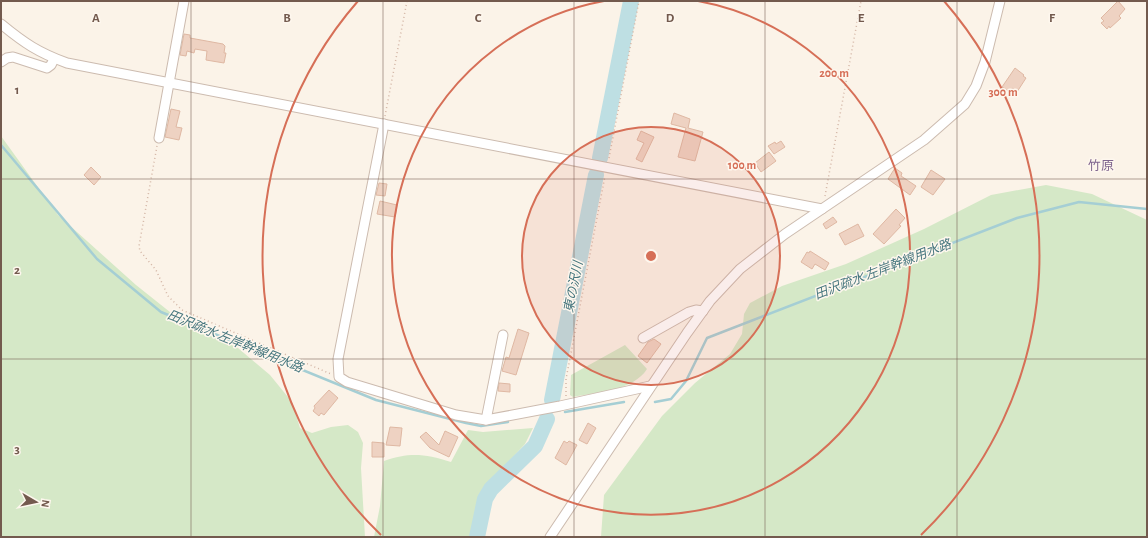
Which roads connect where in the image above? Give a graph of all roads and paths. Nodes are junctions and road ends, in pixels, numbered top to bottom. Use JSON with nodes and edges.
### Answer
{"nodes":[{"id":1,"x":184,"y":1,"type":"edge"},
{"id":2,"x":407,"y":1,"type":"edge"},
{"id":3,"x":639,"y":1,"type":"edge"},
{"id":4,"x":861,"y":1,"type":"edge"},
{"id":5,"x":1000,"y":1,"type":"edge"},
{"id":6,"x":1,"y":24,"type":"edge"},
{"id":7,"x":54,"y":59,"type":"junction"},
{"id":8,"x":1,"y":62,"type":"edge"},
{"id":9,"x":168,"y":84,"type":"junction"},
{"id":10,"x":384,"y":124,"type":"junction"},
{"id":11,"x":159,"y":138,"type":"joint"},
{"id":12,"x":607,"y":167,"type":"junction"},
{"id":13,"x":822,"y":209,"type":"junction"},
{"id":14,"x":703,"y":311,"type":"junction"},
{"id":15,"x":503,"y":335,"type":"dead end"},
{"id":16,"x":643,"y":338,"type":"dead end"},
{"id":17,"x":340,"y":377,"type":"junction"},
{"id":18,"x":650,"y":386,"type":"junction"},
{"id":19,"x":566,"y":405,"type":"junction"},
{"id":20,"x":486,"y":420,"type":"junction"},
{"id":21,"x":550,"y":537,"type":"edge"}],
"edges":[{"from":1,"to":9,"type":"street"},
{"from":2,"to":10,"type":"path"},
{"from":3,"to":12,"type":"path"},
{"from":4,"to":13,"type":"path"},
{"from":5,"to":13,"type":"street"},
{"from":6,"to":7,"type":"street"},
{"from":7,"to":8,"type":"street"},
{"from":7,"to":9,"type":"street"},
{"from":9,"to":10,"type":"street"},
{"from":9,"to":11,"type":"street"},
{"from":10,"to":12,"type":"street"},
{"from":10,"to":17,"type":"street"},
{"from":11,"to":17,"type":"path"},
{"from":12,"to":13,"type":"street"},
{"from":12,"to":19,"type":"path"},
{"from":13,"to":14,"type":"street"},
{"from":14,"to":16,"type":"street"},
{"from":14,"to":18,"type":"street"},
{"from":15,"to":20,"type":"street"},
{"from":17,"to":20,"type":"street"},
{"from":18,"to":19,"type":"street"},
{"from":18,"to":21,"type":"street"},
{"from":19,"to":20,"type":"street"}]}
